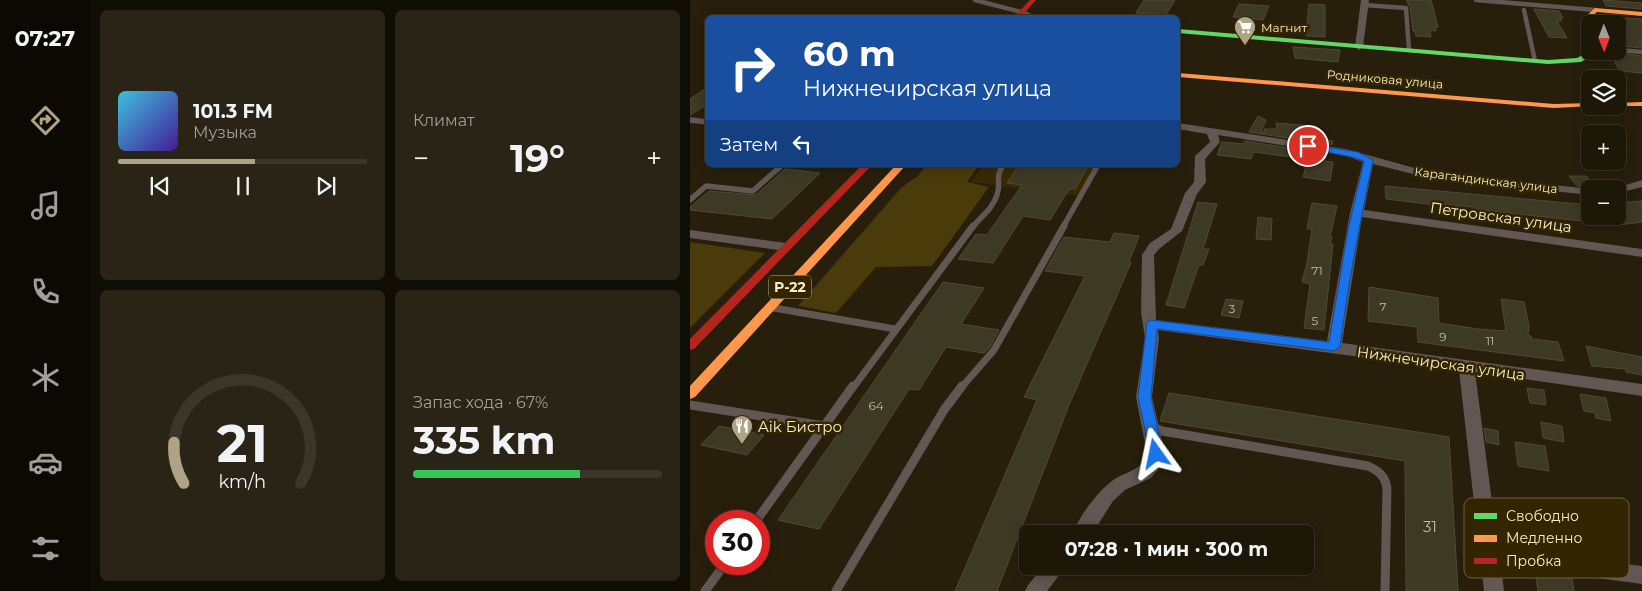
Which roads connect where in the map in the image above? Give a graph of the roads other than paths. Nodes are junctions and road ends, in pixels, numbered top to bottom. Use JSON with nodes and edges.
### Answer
{"nodes":[{"id":1,"x":975,"y":0,"type":"edge"},
{"id":2,"x":1000,"y":0,"type":"edge"},
{"id":3,"x":1033,"y":0,"type":"edge"},
{"id":4,"x":1476,"y":0,"type":"edge"},
{"id":5,"x":1364,"y":2,"type":"edge"},
{"id":6,"x":989,"y":3,"type":"junction"},
{"id":7,"x":1524,"y":10,"type":"dead end"},
{"id":8,"x":1595,"y":10,"type":"junction"},
{"id":9,"x":1642,"y":14,"type":"edge"},
{"id":10,"x":1018,"y":15,"type":"edge"},
{"id":11,"x":1590,"y":15,"type":"edge"},
{"id":12,"x":1180,"y":31,"type":"edge"},
{"id":13,"x":1358,"y":47,"type":"junction"},
{"id":14,"x":1409,"y":50,"type":"junction"},
{"id":15,"x":1626,"y":51,"type":"edge"},
{"id":16,"x":1642,"y":52,"type":"edge"},
{"id":17,"x":1581,"y":58,"type":"edge"},
{"id":18,"x":1534,"y":61,"type":"junction"},
{"id":19,"x":1180,"y":75,"type":"edge"},
{"id":20,"x":1642,"y":104,"type":"edge"},
{"id":21,"x":1581,"y":105,"type":"edge"},
{"id":22,"x":1626,"y":105,"type":"edge"},
{"id":23,"x":690,"y":120,"type":"edge"},
{"id":24,"x":705,"y":122,"type":"edge"},
{"id":25,"x":1180,"y":126,"type":"edge"},
{"id":26,"x":1212,"y":132,"type":"junction"},
{"id":27,"x":1369,"y":160,"type":"junction"},
{"id":28,"x":780,"y":167,"type":"edge"},
{"id":29,"x":865,"y":167,"type":"edge"},
{"id":30,"x":899,"y":167,"type":"edge"},
{"id":31,"x":1002,"y":167,"type":"edge"},
{"id":32,"x":1097,"y":167,"type":"edge"},
{"id":33,"x":1642,"y":183,"type":"edge"},
{"id":34,"x":1626,"y":188,"type":"edge"},
{"id":35,"x":1581,"y":191,"type":"edge"},
{"id":36,"x":690,"y":200,"type":"edge"},
{"id":37,"x":1356,"y":213,"type":"junction"},
{"id":38,"x":690,"y":234,"type":"edge"},
{"id":39,"x":786,"y":247,"type":"junction"},
{"id":40,"x":1642,"y":253,"type":"edge"},
{"id":41,"x":771,"y":308,"type":"junction"},
{"id":42,"x":1151,"y":324,"type":"junction"},
{"id":43,"x":896,"y":329,"type":"junction"},
{"id":44,"x":690,"y":346,"type":"edge"},
{"id":45,"x":1334,"y":347,"type":"junction"},
{"id":46,"x":1466,"y":367,"type":"junction"},
{"id":47,"x":1642,"y":390,"type":"edge"},
{"id":48,"x":690,"y":394,"type":"edge"},
{"id":49,"x":690,"y":405,"type":"edge"},
{"id":50,"x":825,"y":426,"type":"junction"},
{"id":51,"x":1149,"y":426,"type":"junction"},
{"id":52,"x":1484,"y":498,"type":"edge"},
{"id":53,"x":764,"y":510,"type":"edge"},
{"id":54,"x":1087,"y":525,"type":"edge"},
{"id":55,"x":1629,"y":573,"type":"edge"},
{"id":56,"x":717,"y":575,"type":"edge"},
{"id":57,"x":1048,"y":575,"type":"edge"},
{"id":58,"x":1642,"y":575,"type":"edge"},
{"id":59,"x":1493,"y":578,"type":"edge"},
{"id":60,"x":705,"y":591,"type":"edge"},
{"id":61,"x":836,"y":591,"type":"edge"},
{"id":62,"x":1035,"y":591,"type":"edge"},
{"id":63,"x":1384,"y":591,"type":"edge"},
{"id":64,"x":1494,"y":591,"type":"edge"}],
"edges":[{"from":1,"to":6,"type":"lane"},
{"from":2,"to":6,"type":"lane"},
{"from":3,"to":10,"type":"main road"},
{"from":4,"to":8,"type":"lane"},
{"from":5,"to":13,"type":"street"},
{"from":5,"to":14,"type":"lane"},
{"from":6,"to":10,"type":"lane"},
{"from":7,"to":18,"type":"lane"},
{"from":8,"to":9,"type":"main road"},
{"from":8,"to":11,"type":"main road"},
{"from":12,"to":13,"type":"main road"},
{"from":13,"to":14,"type":"main road"},
{"from":14,"to":18,"type":"main road"},
{"from":15,"to":16,"type":"lane"},
{"from":17,"to":18,"type":"main road"},
{"from":19,"to":21,"type":"main road","name":"Родниковая улица"},
{"from":20,"to":22,"type":"main road"},
{"from":23,"to":24,"type":"lane"},
{"from":25,"to":26,"type":"street","name":"Карагандинская улица"},
{"from":26,"to":27,"type":"street","name":"Карагандинская улица"},
{"from":26,"to":42,"type":"street"},
{"from":27,"to":35,"type":"street","name":"Карагандинская улица"},
{"from":27,"to":37,"type":"street"},
{"from":28,"to":36,"type":"lane"},
{"from":29,"to":39,"type":"main road","number":"Р-22"},
{"from":30,"to":41,"type":"main road","number":"Р-22"},
{"from":31,"to":43,"type":"lane"},
{"from":32,"to":61,"type":"lane"},
{"from":33,"to":34,"type":"street"},
{"from":37,"to":40,"type":"street","name":"Петровская улица"},
{"from":37,"to":45,"type":"street"},
{"from":38,"to":39,"type":"street"},
{"from":39,"to":44,"type":"main road","number":"Р-22"},
{"from":41,"to":43,"type":"lane"},
{"from":41,"to":48,"type":"main road","number":"Р-22"},
{"from":42,"to":45,"type":"street","name":"Нижнечирская улица"},
{"from":42,"to":51,"type":"street"},
{"from":43,"to":50,"type":"lane"},
{"from":45,"to":46,"type":"street","name":"Нижнечирская улица"},
{"from":46,"to":47,"type":"street","name":"Нижнечирская улица"},
{"from":46,"to":52,"type":"street"},
{"from":49,"to":50,"type":"lane"},
{"from":50,"to":53,"type":"lane"},
{"from":51,"to":54,"type":"street"},
{"from":51,"to":63,"type":"lane"},
{"from":55,"to":58,"type":"street"},
{"from":56,"to":60,"type":"lane"},
{"from":57,"to":62,"type":"street"},
{"from":59,"to":64,"type":"street"}]}
